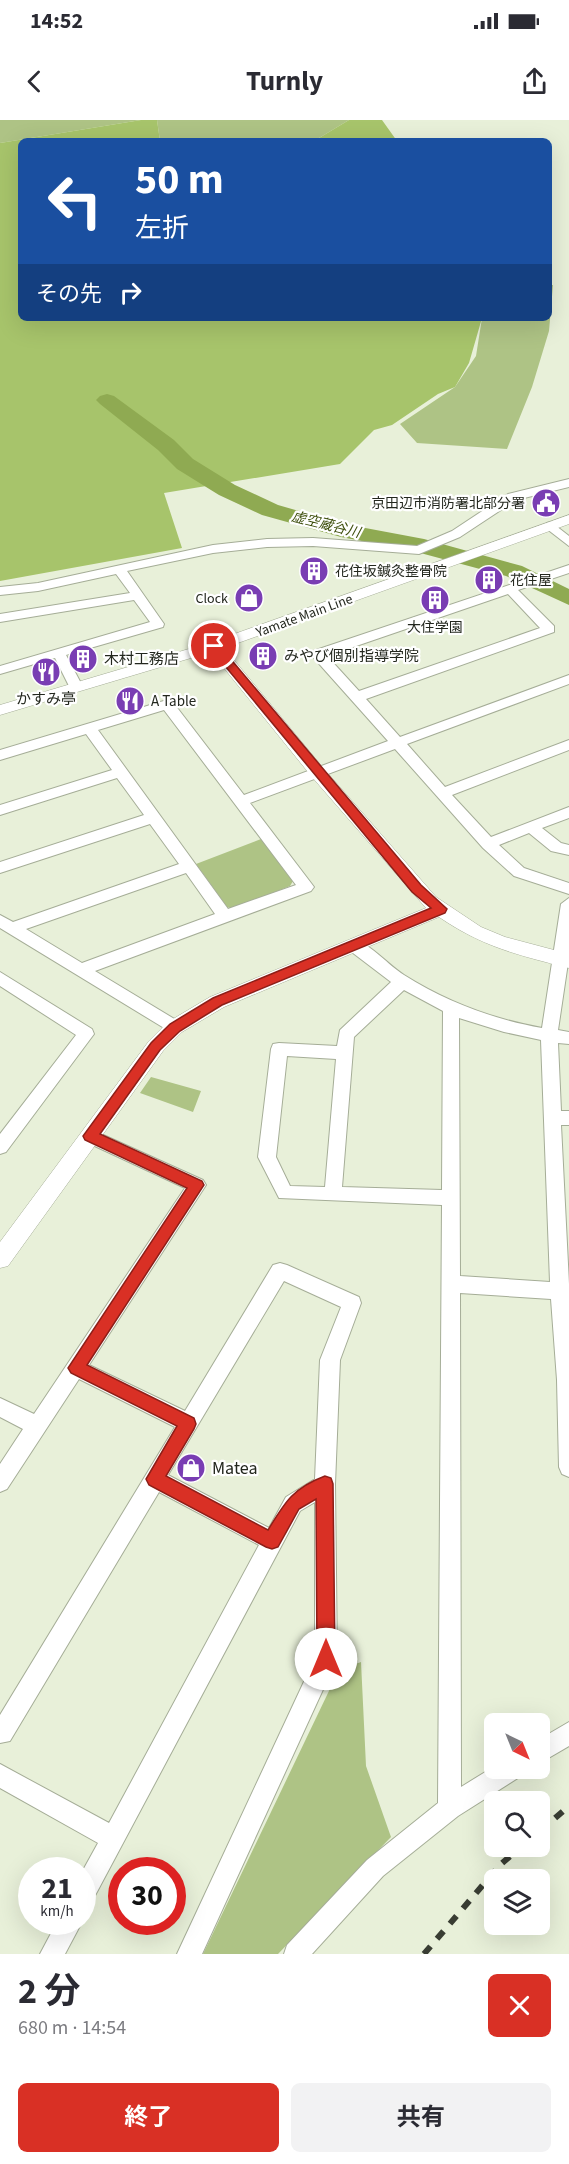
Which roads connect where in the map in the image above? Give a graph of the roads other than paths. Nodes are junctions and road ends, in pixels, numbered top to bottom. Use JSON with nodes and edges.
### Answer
{"nodes":[{"id":1,"x":569,"y":483,"type":"edge"},
{"id":2,"x":569,"y":519,"type":"edge"},
{"id":3,"x":551,"y":526,"type":"junction"},
{"id":4,"x":569,"y":542,"type":"edge"},
{"id":5,"x":120,"y":571,"type":"junction"},
{"id":6,"x":563,"y":571,"type":"edge"},
{"id":7,"x":510,"y":590,"type":"junction"},
{"id":8,"x":0,"y":591,"type":"edge"},
{"id":9,"x":136,"y":596,"type":"junction"},
{"id":10,"x":0,"y":618,"type":"edge"},
{"id":11,"x":214,"y":646,"type":"junction"},
{"id":12,"x":59,"y":654,"type":"junction"},
{"id":13,"x":0,"y":670,"type":"edge"},
{"id":14,"x":569,"y":679,"type":"edge"},
{"id":15,"x":76,"y":687,"type":"junction"},
{"id":16,"x":357,"y":697,"type":"junction"},
{"id":17,"x":0,"y":710,"type":"edge"},
{"id":18,"x":89,"y":728,"type":"junction"},
{"id":19,"x":398,"y":743,"type":"junction"},
{"id":20,"x":569,"y":745,"type":"edge"},
{"id":21,"x":0,"y":755,"type":"edge"},
{"id":22,"x":120,"y":772,"type":"junction"},
{"id":23,"x":318,"y":773,"type":"junction"},
{"id":24,"x":442,"y":793,"type":"junction"},
{"id":25,"x":241,"y":801,"type":"junction"},
{"id":26,"x":0,"y":810,"type":"edge"},
{"id":27,"x":569,"y":812,"type":"edge"},
{"id":28,"x":152,"y":818,"type":"junction"},
{"id":29,"x":531,"y":827,"type":"junction"},
{"id":30,"x":488,"y":844,"type":"junction"},
{"id":31,"x":569,"y":850,"type":"edge"},
{"id":32,"x":188,"y":867,"type":"junction"},
{"id":33,"x":0,"y":868,"type":"edge"},
{"id":34,"x":569,"y":889,"type":"edge"},
{"id":35,"x":569,"y":904,"type":"edge"},
{"id":36,"x":441,"y":909,"type":"junction"},
{"id":37,"x":226,"y":918,"type":"junction"},
{"id":38,"x":6,"y":925,"type":"edge"},
{"id":39,"x":355,"y":946,"type":"junction"},
{"id":40,"x":565,"y":961,"type":"edge"},
{"id":41,"x":79,"y":970,"type":"junction"},
{"id":42,"x":402,"y":982,"type":"junction"},
{"id":43,"x":3,"y":986,"type":"edge"},
{"id":44,"x":451,"y":1008,"type":"junction"},
{"id":45,"x":175,"y":1027,"type":"junction"},
{"id":46,"x":549,"y":1036,"type":"junction"},
{"id":47,"x":569,"y":1038,"type":"edge"},
{"id":48,"x":343,"y":1053,"type":"junction"},
{"id":49,"x":560,"y":1118,"type":"edge"},
{"id":50,"x":90,"y":1136,"type":"junction"},
{"id":51,"x":0,"y":1147,"type":"edge"},
{"id":52,"x":333,"y":1194,"type":"junction"},
{"id":53,"x":451,"y":1198,"type":"junction"},
{"id":54,"x":2,"y":1254,"type":"edge"},
{"id":55,"x":451,"y":1284,"type":"junction"},
{"id":56,"x":560,"y":1291,"type":"junction"},
{"id":57,"x":76,"y":1368,"type":"junction"},
{"id":58,"x":568,"y":1380,"type":"edge"},
{"id":59,"x":0,"y":1407,"type":"edge"},
{"id":60,"x":188,"y":1424,"type":"junction"},
{"id":61,"x":37,"y":1426,"type":"junction"},
{"id":62,"x":569,"y":1467,"type":"edge"},
{"id":63,"x":155,"y":1479,"type":"junction"},
{"id":64,"x":0,"y":1482,"type":"edge"},
{"id":65,"x":325,"y":1484,"type":"junction"},
{"id":66,"x":272,"y":1541,"type":"junction"},
{"id":67,"x":0,"y":1732,"type":"edge"},
{"id":68,"x":569,"y":1733,"type":"edge"},
{"id":69,"x":550,"y":1745,"type":"edge"},
{"id":70,"x":0,"y":1775,"type":"edge"},
{"id":71,"x":496,"y":1779,"type":"edge"},
{"id":72,"x":450,"y":1808,"type":"junction"},
{"id":73,"x":114,"y":1839,"type":"junction"},
{"id":74,"x":96,"y":1872,"type":"edge"},
{"id":75,"x":63,"y":1935,"type":"edge"},
{"id":76,"x":52,"y":1954,"type":"edge"},
{"id":77,"x":189,"y":1954,"type":"edge"},
{"id":78,"x":296,"y":1954,"type":"edge"}],
"edges":[{"from":1,"to":5,"type":"street"},
{"from":2,"to":3,"type":"street","name":"Yamate Main Line"},
{"from":3,"to":4,"type":"street"},
{"from":3,"to":11,"type":"street","name":"Yamate Main Line"},
{"from":5,"to":8,"type":"street"},
{"from":5,"to":9,"type":"street"},
{"from":6,"to":7,"type":"street"},
{"from":7,"to":16,"type":"street"},
{"from":7,"to":16,"type":"street"},
{"from":9,"to":10,"type":"street"},
{"from":9,"to":12,"type":"street"},
{"from":11,"to":15,"type":"street","name":"Yamate Main Line"},
{"from":11,"to":23,"type":"street"},
{"from":12,"to":13,"type":"street"},
{"from":12,"to":15,"type":"street"},
{"from":14,"to":19,"type":"street"},
{"from":15,"to":17,"type":"street","name":"Yamate Main Line"},
{"from":16,"to":19,"type":"street"},
{"from":18,"to":21,"type":"street"},
{"from":18,"to":22,"type":"street"},
{"from":18,"to":25,"type":"street"},
{"from":19,"to":23,"type":"street"},
{"from":19,"to":24,"type":"street"},
{"from":20,"to":24,"type":"street"},
{"from":22,"to":26,"type":"street"},
{"from":22,"to":28,"type":"street"},
{"from":23,"to":25,"type":"street"},
{"from":23,"to":36,"type":"street"},
{"from":24,"to":30,"type":"street"},
{"from":25,"to":37,"type":"street"},
{"from":27,"to":29,"type":"street"},
{"from":28,"to":32,"type":"street"},
{"from":28,"to":33,"type":"street"},
{"from":29,"to":30,"type":"street"},
{"from":29,"to":31,"type":"street"},
{"from":30,"to":34,"type":"street"},
{"from":32,"to":37,"type":"street"},
{"from":32,"to":38,"type":"street"},
{"from":35,"to":40,"type":"street"},
{"from":36,"to":39,"type":"street"},
{"from":36,"to":40,"type":"street"},
{"from":37,"to":41,"type":"street"},
{"from":38,"to":41,"type":"street"},
{"from":39,"to":42,"type":"street"},
{"from":39,"to":45,"type":"street"},
{"from":40,"to":46,"type":"street"},
{"from":41,"to":45,"type":"street"},
{"from":42,"to":44,"type":"street"},
{"from":42,"to":48,"type":"street"},
{"from":43,"to":51,"type":"street"},
{"from":44,"to":46,"type":"street"},
{"from":44,"to":53,"type":"street"},
{"from":45,"to":50,"type":"street"},
{"from":46,"to":47,"type":"street"},
{"from":46,"to":49,"type":"street"},
{"from":48,"to":52,"type":"street"},
{"from":48,"to":52,"type":"street"},
{"from":49,"to":56,"type":"street"},
{"from":50,"to":54,"type":"street"},
{"from":50,"to":57,"type":"street"},
{"from":52,"to":53,"type":"street"},
{"from":53,"to":55,"type":"street"},
{"from":55,"to":56,"type":"street"},
{"from":55,"to":72,"type":"street"},
{"from":56,"to":58,"type":"street"},
{"from":57,"to":60,"type":"street"},
{"from":57,"to":61,"type":"street"},
{"from":58,"to":62,"type":"street"},
{"from":59,"to":61,"type":"street"},
{"from":60,"to":63,"type":"street"},
{"from":60,"to":65,"type":"street"},
{"from":61,"to":64,"type":"street"},
{"from":63,"to":66,"type":"street"},
{"from":63,"to":67,"type":"street"},
{"from":65,"to":66,"type":"street"},
{"from":65,"to":77,"type":"street"},
{"from":66,"to":73,"type":"street"},
{"from":68,"to":69,"type":"street"},
{"from":70,"to":73,"type":"street"},
{"from":71,"to":72,"type":"street"},
{"from":72,"to":78,"type":"street"},
{"from":73,"to":74,"type":"street"},
{"from":75,"to":76,"type":"street"}]}
